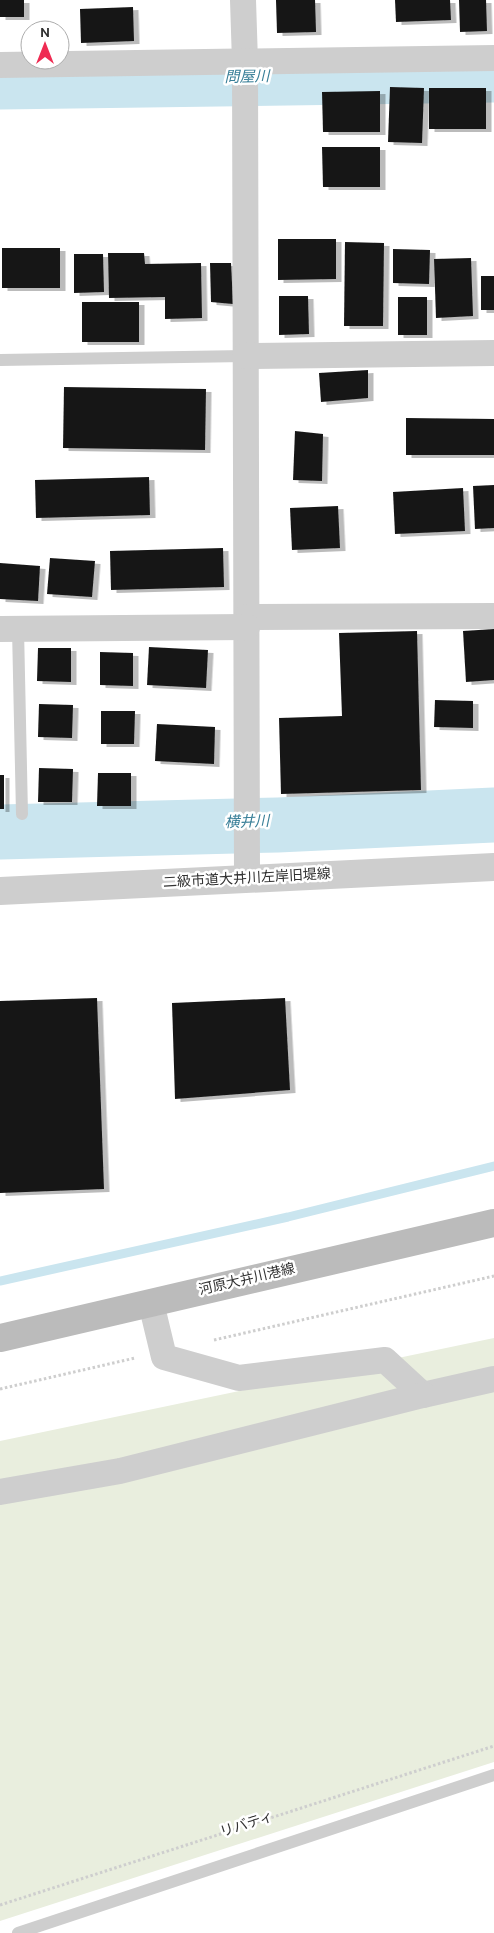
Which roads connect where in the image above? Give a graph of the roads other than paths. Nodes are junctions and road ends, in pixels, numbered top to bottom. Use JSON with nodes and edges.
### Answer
{"nodes":[{"id":1,"x":243,"y":0,"type":"edge"},
{"id":2,"x":494,"y":58,"type":"edge"},
{"id":3,"x":245,"y":62,"type":"junction"},
{"id":4,"x":0,"y":65,"type":"edge"},
{"id":5,"x":494,"y":353,"type":"edge"},
{"id":6,"x":245,"y":356,"type":"junction"},
{"id":7,"x":0,"y":360,"type":"edge"},
{"id":8,"x":494,"y":616,"type":"edge"},
{"id":9,"x":247,"y":622,"type":"junction"},
{"id":10,"x":9,"y":629,"type":"edge"},
{"id":11,"x":22,"y":814,"type":"dead end"},
{"id":12,"x":494,"y":867,"type":"edge"},
{"id":13,"x":247,"y":878,"type":"junction"},
{"id":14,"x":0,"y":891,"type":"edge"},
{"id":15,"x":494,"y":1223,"type":"edge"},
{"id":16,"x":151,"y":1303,"type":"junction"},
{"id":17,"x":0,"y":1338,"type":"edge"},
{"id":18,"x":494,"y":1379,"type":"edge"},
{"id":19,"x":423,"y":1395,"type":"junction"},
{"id":20,"x":0,"y":1492,"type":"edge"},
{"id":21,"x":494,"y":1775,"type":"edge"},
{"id":22,"x":18,"y":1933,"type":"edge"}],
"edges":[{"from":1,"to":3,"type":"street"},
{"from":2,"to":3,"type":"street"},
{"from":3,"to":4,"type":"street"},
{"from":3,"to":6,"type":"street"},
{"from":5,"to":6,"type":"street"},
{"from":6,"to":7,"type":"lane"},
{"from":6,"to":9,"type":"street"},
{"from":8,"to":9,"type":"street"},
{"from":9,"to":10,"type":"street"},
{"from":9,"to":13,"type":"street"},
{"from":10,"to":11,"type":"lane"},
{"from":12,"to":13,"type":"street","name":"二級市道大井川左岸旧堤線"},
{"from":13,"to":14,"type":"street","name":"二級市道大井川左岸旧堤線"},
{"from":15,"to":16,"type":"main road","name":"河原大井川港線"},
{"from":16,"to":17,"type":"main road","name":"河原大井川港線"},
{"from":16,"to":19,"type":"street"},
{"from":18,"to":19,"type":"street"},
{"from":19,"to":20,"type":"street"},
{"from":21,"to":22,"type":"lane"}]}
